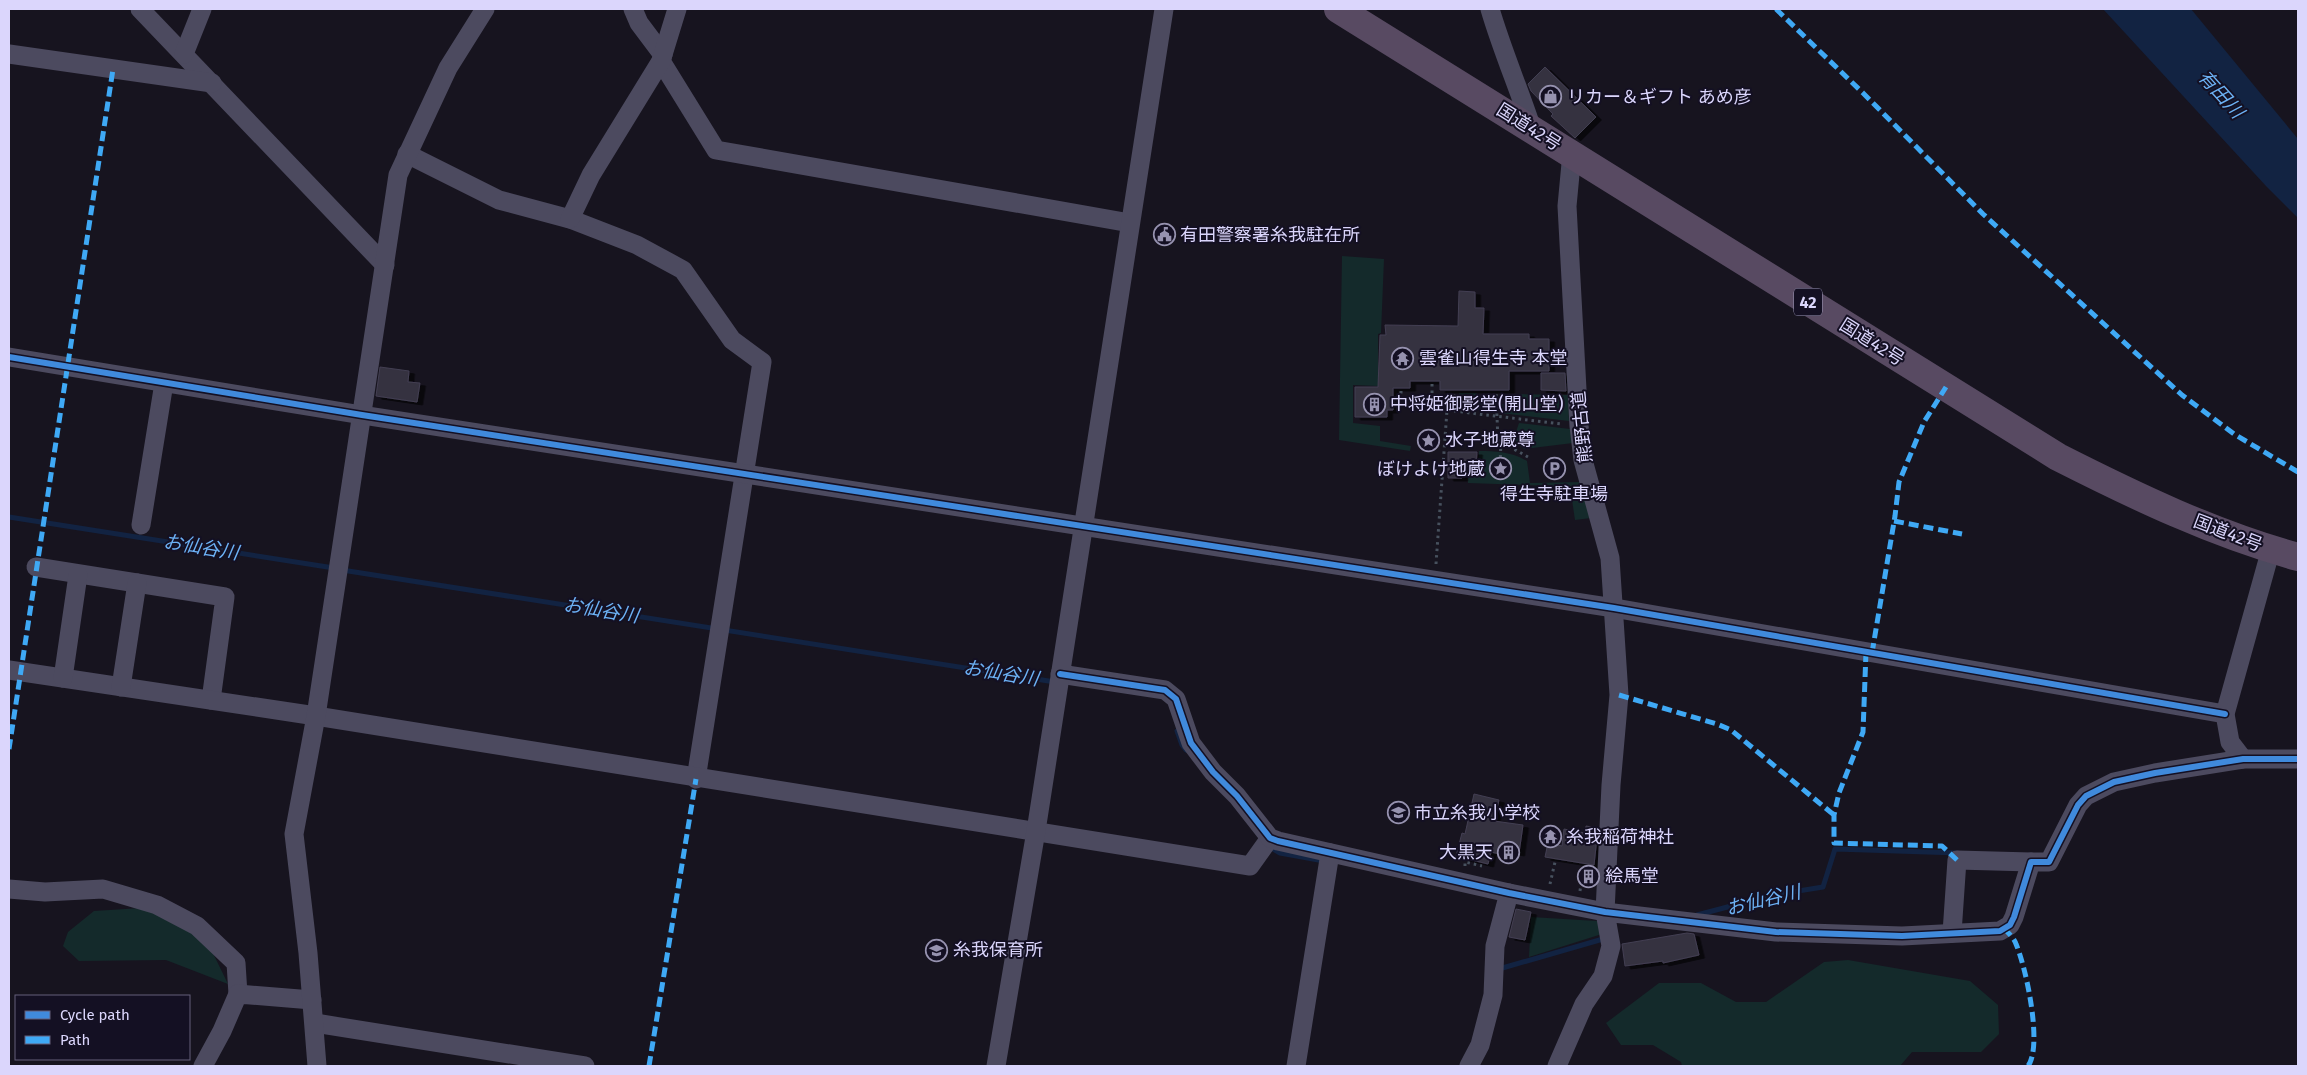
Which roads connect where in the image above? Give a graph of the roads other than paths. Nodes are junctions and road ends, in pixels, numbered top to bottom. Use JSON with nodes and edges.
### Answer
{"nodes":[{"id":1,"x":140,"y":9,"type":"edge"},
{"id":2,"x":202,"y":9,"type":"edge"},
{"id":3,"x":485,"y":9,"type":"edge"},
{"id":4,"x":633,"y":9,"type":"edge"},
{"id":5,"x":677,"y":9,"type":"edge"},
{"id":6,"x":1164,"y":9,"type":"edge"},
{"id":7,"x":1338,"y":9,"type":"edge"},
{"id":8,"x":1490,"y":9,"type":"edge"},
{"id":9,"x":9,"y":54,"type":"edge"},
{"id":10,"x":184,"y":54,"type":"junction"},
{"id":11,"x":662,"y":58,"type":"junction"},
{"id":12,"x":212,"y":83,"type":"junction"},
{"id":13,"x":1532,"y":129,"type":"junction"},
{"id":14,"x":1572,"y":153,"type":"junction"},
{"id":15,"x":407,"y":154,"type":"junction"},
{"id":16,"x":570,"y":218,"type":"junction"},
{"id":17,"x":1130,"y":223,"type":"junction"},
{"id":18,"x":385,"y":264,"type":"junction"},
{"id":19,"x":9,"y":357,"type":"edge"},
{"id":20,"x":164,"y":383,"type":"junction"},
{"id":21,"x":362,"y":414,"type":"junction"},
{"id":22,"x":745,"y":474,"type":"junction"},
{"id":23,"x":141,"y":525,"type":"dead end"},
{"id":24,"x":1082,"y":526,"type":"junction"},
{"id":25,"x":2271,"y":549,"type":"junction"},
{"id":26,"x":2298,"y":557,"type":"edge"},
{"id":27,"x":36,"y":567,"type":"dead end"},
{"id":28,"x":78,"y":575,"type":"junction"},
{"id":29,"x":137,"y":583,"type":"junction"},
{"id":30,"x":1614,"y":608,"type":"junction"},
{"id":31,"x":9,"y":670,"type":"edge"},
{"id":32,"x":1060,"y":674,"type":"junction"},
{"id":33,"x":63,"y":678,"type":"junction"},
{"id":34,"x":121,"y":687,"type":"junction"},
{"id":35,"x":211,"y":700,"type":"junction"},
{"id":36,"x":2225,"y":714,"type":"junction"},
{"id":37,"x":316,"y":716,"type":"junction"},
{"id":38,"x":2244,"y":759,"type":"junction"},
{"id":39,"x":2298,"y":759,"type":"edge"},
{"id":40,"x":696,"y":779,"type":"junction"},
{"id":41,"x":1036,"y":831,"type":"junction"},
{"id":42,"x":1270,"y":838,"type":"junction"},
{"id":43,"x":1330,"y":852,"type":"junction"},
{"id":44,"x":2031,"y":862,"type":"junction"},
{"id":45,"x":9,"y":889,"type":"edge"},
{"id":46,"x":1509,"y":893,"type":"junction"},
{"id":47,"x":1605,"y":912,"type":"junction"},
{"id":48,"x":1952,"y":933,"type":"junction"},
{"id":49,"x":238,"y":994,"type":"junction"},
{"id":50,"x":312,"y":1000,"type":"junction"},
{"id":51,"x":314,"y":1023,"type":"junction"},
{"id":52,"x":203,"y":1066,"type":"edge"},
{"id":53,"x":317,"y":1066,"type":"edge"},
{"id":54,"x":584,"y":1066,"type":"edge"},
{"id":55,"x":996,"y":1066,"type":"edge"},
{"id":56,"x":1296,"y":1066,"type":"edge"},
{"id":57,"x":1469,"y":1066,"type":"edge"},
{"id":58,"x":1557,"y":1066,"type":"edge"}],
"edges":[{"from":1,"to":10,"type":"street"},
{"from":2,"to":10,"type":"street"},
{"from":3,"to":15,"type":"street"},
{"from":4,"to":11,"type":"street"},
{"from":5,"to":11,"type":"street"},
{"from":6,"to":17,"type":"street"},
{"from":7,"to":13,"type":"highway","name":"国道42号","number":"42"},
{"from":8,"to":13,"type":"street"},
{"from":9,"to":12,"type":"street"},
{"from":10,"to":12,"type":"street"},
{"from":11,"to":16,"type":"street"},
{"from":11,"to":17,"type":"street"},
{"from":12,"to":18,"type":"street"},
{"from":13,"to":14,"type":"highway","name":"国道42号","number":"42"},
{"from":14,"to":25,"type":"highway","name":"国道42号","number":"42"},
{"from":14,"to":30,"type":"street","name":"熊野古道"},
{"from":15,"to":16,"type":"street"},
{"from":15,"to":18,"type":"street"},
{"from":16,"to":22,"type":"street"},
{"from":17,"to":24,"type":"street"},
{"from":18,"to":21,"type":"street"},
{"from":19,"to":20,"type":"street"},
{"from":20,"to":21,"type":"street"},
{"from":20,"to":23,"type":"street"},
{"from":21,"to":22,"type":"street"},
{"from":21,"to":37,"type":"street"},
{"from":22,"to":24,"type":"street"},
{"from":22,"to":40,"type":"street"},
{"from":24,"to":30,"type":"street"},
{"from":24,"to":32,"type":"street"},
{"from":25,"to":26,"type":"highway","name":"国道42号","number":"42"},
{"from":25,"to":36,"type":"street"},
{"from":27,"to":28,"type":"street"},
{"from":28,"to":29,"type":"street"},
{"from":28,"to":33,"type":"street"},
{"from":29,"to":34,"type":"street"},
{"from":29,"to":35,"type":"street"},
{"from":30,"to":36,"type":"street"},
{"from":30,"to":47,"type":"street","name":"熊野古道"},
{"from":31,"to":33,"type":"street"},
{"from":32,"to":41,"type":"street"},
{"from":32,"to":42,"type":"street"},
{"from":33,"to":34,"type":"street"},
{"from":34,"to":35,"type":"street"},
{"from":35,"to":37,"type":"street"},
{"from":36,"to":38,"type":"street"},
{"from":37,"to":40,"type":"street"},
{"from":37,"to":50,"type":"street"},
{"from":38,"to":39,"type":"street"},
{"from":38,"to":44,"type":"street"},
{"from":40,"to":41,"type":"street"},
{"from":41,"to":42,"type":"street"},
{"from":41,"to":55,"type":"street"},
{"from":42,"to":43,"type":"street"},
{"from":43,"to":46,"type":"street"},
{"from":43,"to":56,"type":"street"},
{"from":44,"to":48,"type":"street"},
{"from":44,"to":48,"type":"street"},
{"from":45,"to":49,"type":"street"},
{"from":46,"to":47,"type":"street"},
{"from":46,"to":57,"type":"street"},
{"from":47,"to":48,"type":"street"},
{"from":47,"to":58,"type":"street","name":"熊野古道"},
{"from":49,"to":50,"type":"street"},
{"from":49,"to":52,"type":"street"},
{"from":50,"to":51,"type":"street"},
{"from":51,"to":53,"type":"street"},
{"from":51,"to":54,"type":"street"}]}
